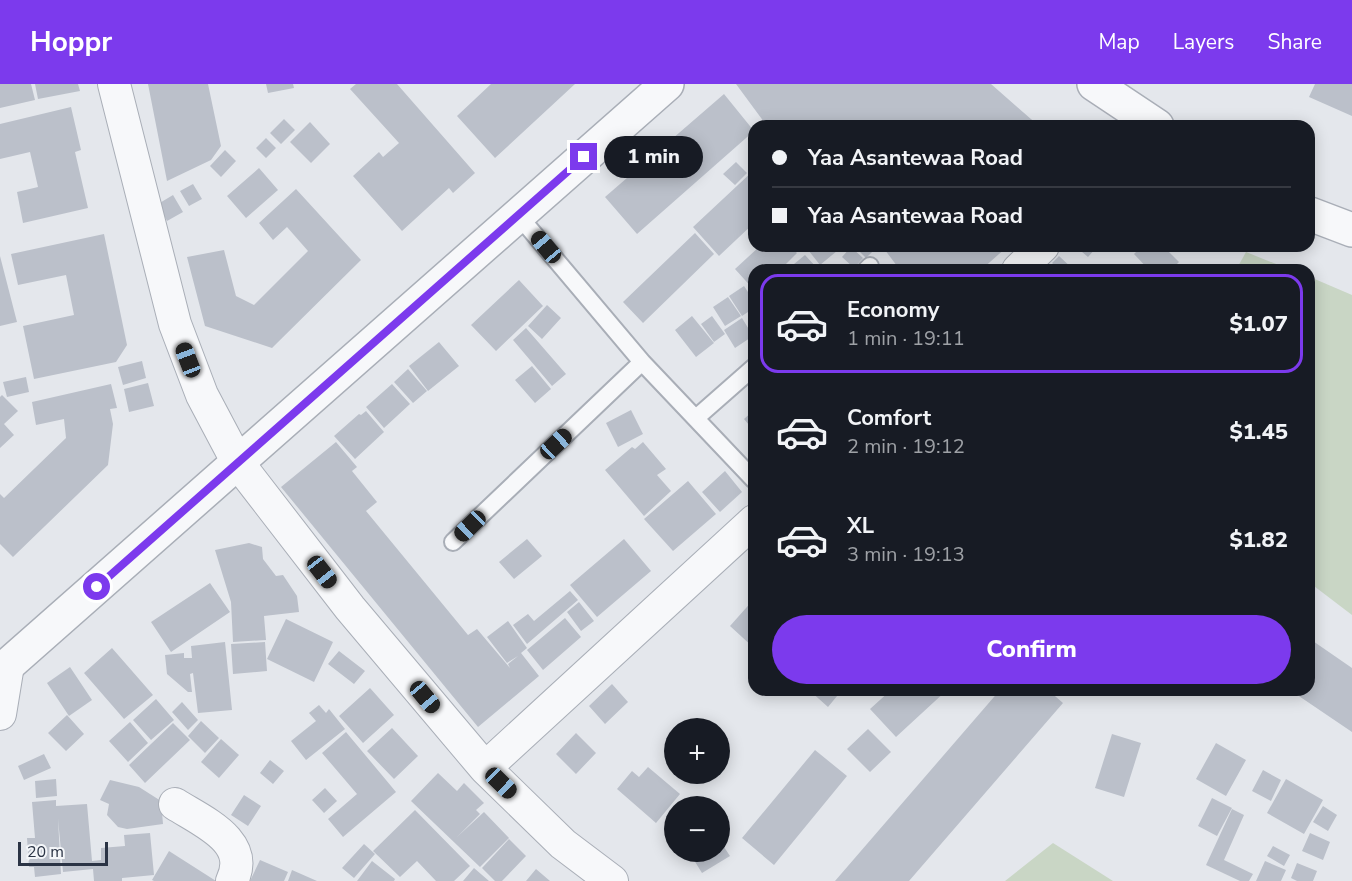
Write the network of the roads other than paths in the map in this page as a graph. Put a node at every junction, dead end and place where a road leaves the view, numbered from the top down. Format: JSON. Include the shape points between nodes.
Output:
{"nodes":[{"id":1,"x":114,"y":84,"type":"edge"},
{"id":2,"x":667,"y":84,"type":"edge"},
{"id":3,"x":1094,"y":84,"type":"edge"},
{"id":4,"x":1146,"y":120,"type":"edge"},
{"id":5,"x":518,"y":215,"type":"junction"},
{"id":6,"x":1315,"y":216,"type":"edge"},
{"id":7,"x":1352,"y":230,"type":"edge"},
{"id":8,"x":1037,"y":252,"type":"edge"},
{"id":9,"x":1024,"y":264,"type":"edge"},
{"id":10,"x":642,"y":362,"type":"junction"},
{"id":11,"x":748,"y":372,"type":"edge"},
{"id":12,"x":696,"y":418,"type":"junction"},
{"id":13,"x":238,"y":463,"type":"junction"},
{"id":14,"x":748,"y":474,"type":"edge"},
{"id":15,"x":748,"y":527,"type":"edge"},
{"id":16,"x":453,"y":542,"type":"dead end"},
{"id":17,"x":4,"y":669,"type":"edge"},
{"id":18,"x":0,"y":714,"type":"edge"},
{"id":19,"x":485,"y":768,"type":"junction"},
{"id":20,"x":175,"y":804,"type":"dead end"},
{"id":21,"x":232,"y":881,"type":"edge"},
{"id":22,"x":612,"y":881,"type":"edge"}],
"edges":[{"from":1,"to":13,"type":"street","via":[[175,324],[202,395]]},
{"from":2,"to":5,"type":"street"},
{"from":3,"to":4,"type":"street"},
{"from":5,"to":10,"type":"lane"},
{"from":5,"to":13,"type":"street"},
{"from":6,"to":7,"type":"street"},
{"from":8,"to":9,"type":"street"},
{"from":10,"to":12,"type":"lane"},
{"from":10,"to":16,"type":"lane"},
{"from":11,"to":12,"type":"lane"},
{"from":12,"to":14,"type":"lane"},
{"from":13,"to":17,"type":"street"},
{"from":13,"to":19,"type":"street","via":[[350,608]]},
{"from":15,"to":19,"type":"street"},
{"from":17,"to":18,"type":"street"},
{"from":19,"to":22,"type":"street","via":[[563,844]]},
{"from":20,"to":21,"type":"street","via":[[222,834],[235,851],[237,871]]}]}
